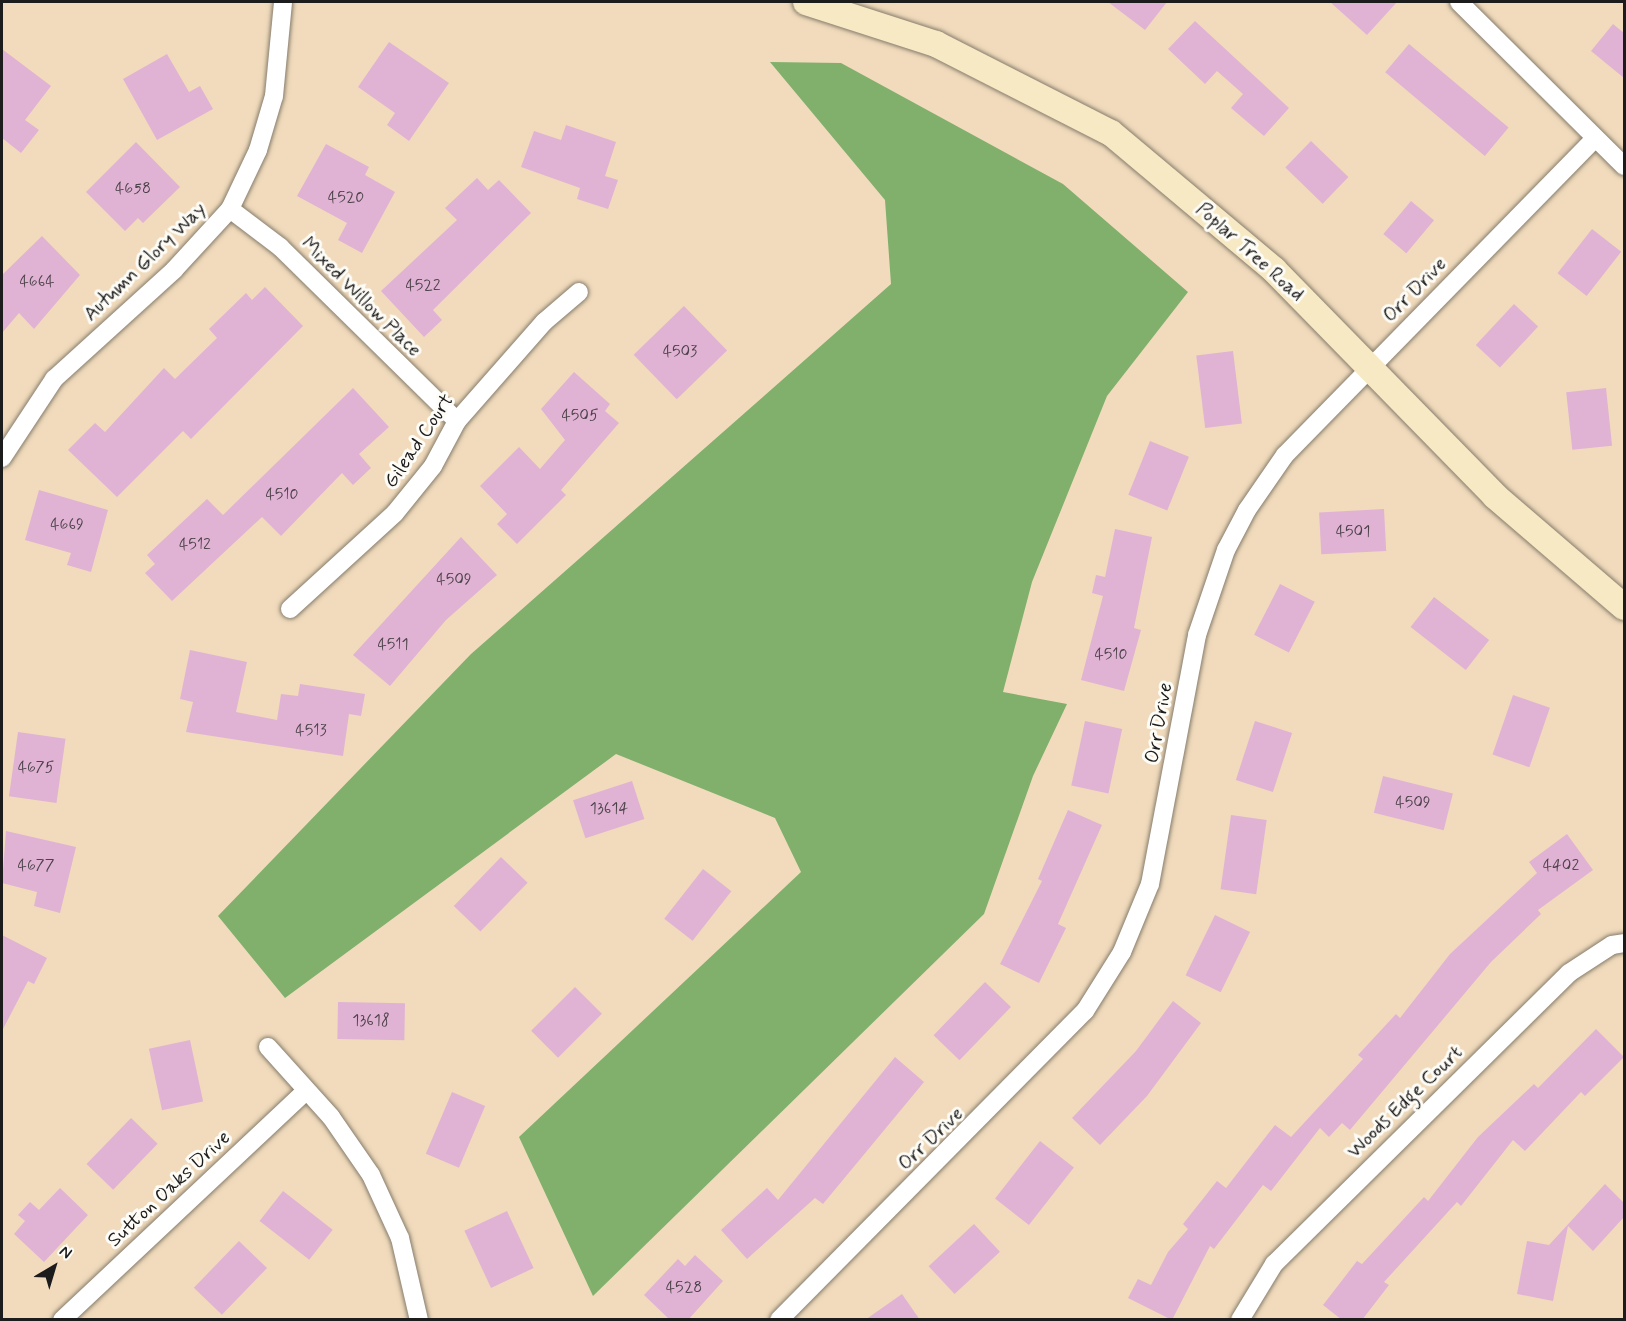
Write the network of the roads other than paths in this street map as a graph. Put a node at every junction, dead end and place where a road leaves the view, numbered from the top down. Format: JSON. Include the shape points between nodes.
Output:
{"nodes":[{"id":1,"x":283,"y":2,"type":"edge"},
{"id":2,"x":806,"y":2,"type":"edge"},
{"id":3,"x":1459,"y":2,"type":"edge"},
{"id":4,"x":1595,"y":138,"type":"junction"},
{"id":5,"x":1624,"y":166,"type":"edge"},
{"id":6,"x":230,"y":209,"type":"junction"},
{"id":7,"x":579,"y":292,"type":"dead end"},
{"id":8,"x":1371,"y":366,"type":"junction"},
{"id":9,"x":457,"y":421,"type":"junction"},
{"id":10,"x":2,"y":458,"type":"edge"},
{"id":11,"x":1624,"y":607,"type":"edge"},
{"id":12,"x":290,"y":609,"type":"dead end"},
{"id":13,"x":1624,"y":943,"type":"edge"},
{"id":14,"x":268,"y":1047,"type":"dead end"},
{"id":15,"x":306,"y":1091,"type":"junction"},
{"id":16,"x":62,"y":1320,"type":"edge"},
{"id":17,"x":419,"y":1320,"type":"edge"},
{"id":18,"x":779,"y":1320,"type":"edge"},
{"id":19,"x":1240,"y":1320,"type":"edge"}],
"edges":[{"from":1,"to":6,"type":"street","name":"Autumn Glory Way","via":[[274,96],[258,150]]},
{"from":2,"to":8,"type":"main road","name":"Poplar Tree Road","via":[[936,44],[1111,133],[1223,224]]},
{"from":3,"to":4,"type":"street"},
{"from":4,"to":5,"type":"street"},
{"from":4,"to":8,"type":"street","name":"Orr Drive"},
{"from":6,"to":9,"type":"street","name":"Mixed Willow Place","via":[[280,247]]},
{"from":6,"to":10,"type":"street","name":"Autumn Glory Way","via":[[174,270],[54,380]]},
{"from":7,"to":9,"type":"street","name":"Gilead Court","via":[[544,322]]},
{"from":8,"to":11,"type":"main road","name":"Poplar Tree Road","via":[[1495,496]]},
{"from":8,"to":18,"type":"street","name":"Orr Drive","via":[[1285,455],[1226,550],[1197,635],[1150,884],[1116,962],[1057,1045]]},
{"from":9,"to":12,"type":"street","name":"Gilead Court","via":[[433,466],[395,513]]},
{"from":13,"to":19,"type":"street","name":"Woods Edge Court","via":[[1591,957],[1534,1007],[1274,1264]]},
{"from":14,"to":15,"type":"street"},
{"from":15,"to":16,"type":"street","name":"Sutton Oaks Drive"},
{"from":15,"to":17,"type":"street","via":[[347,1138],[386,1204]]}]}
